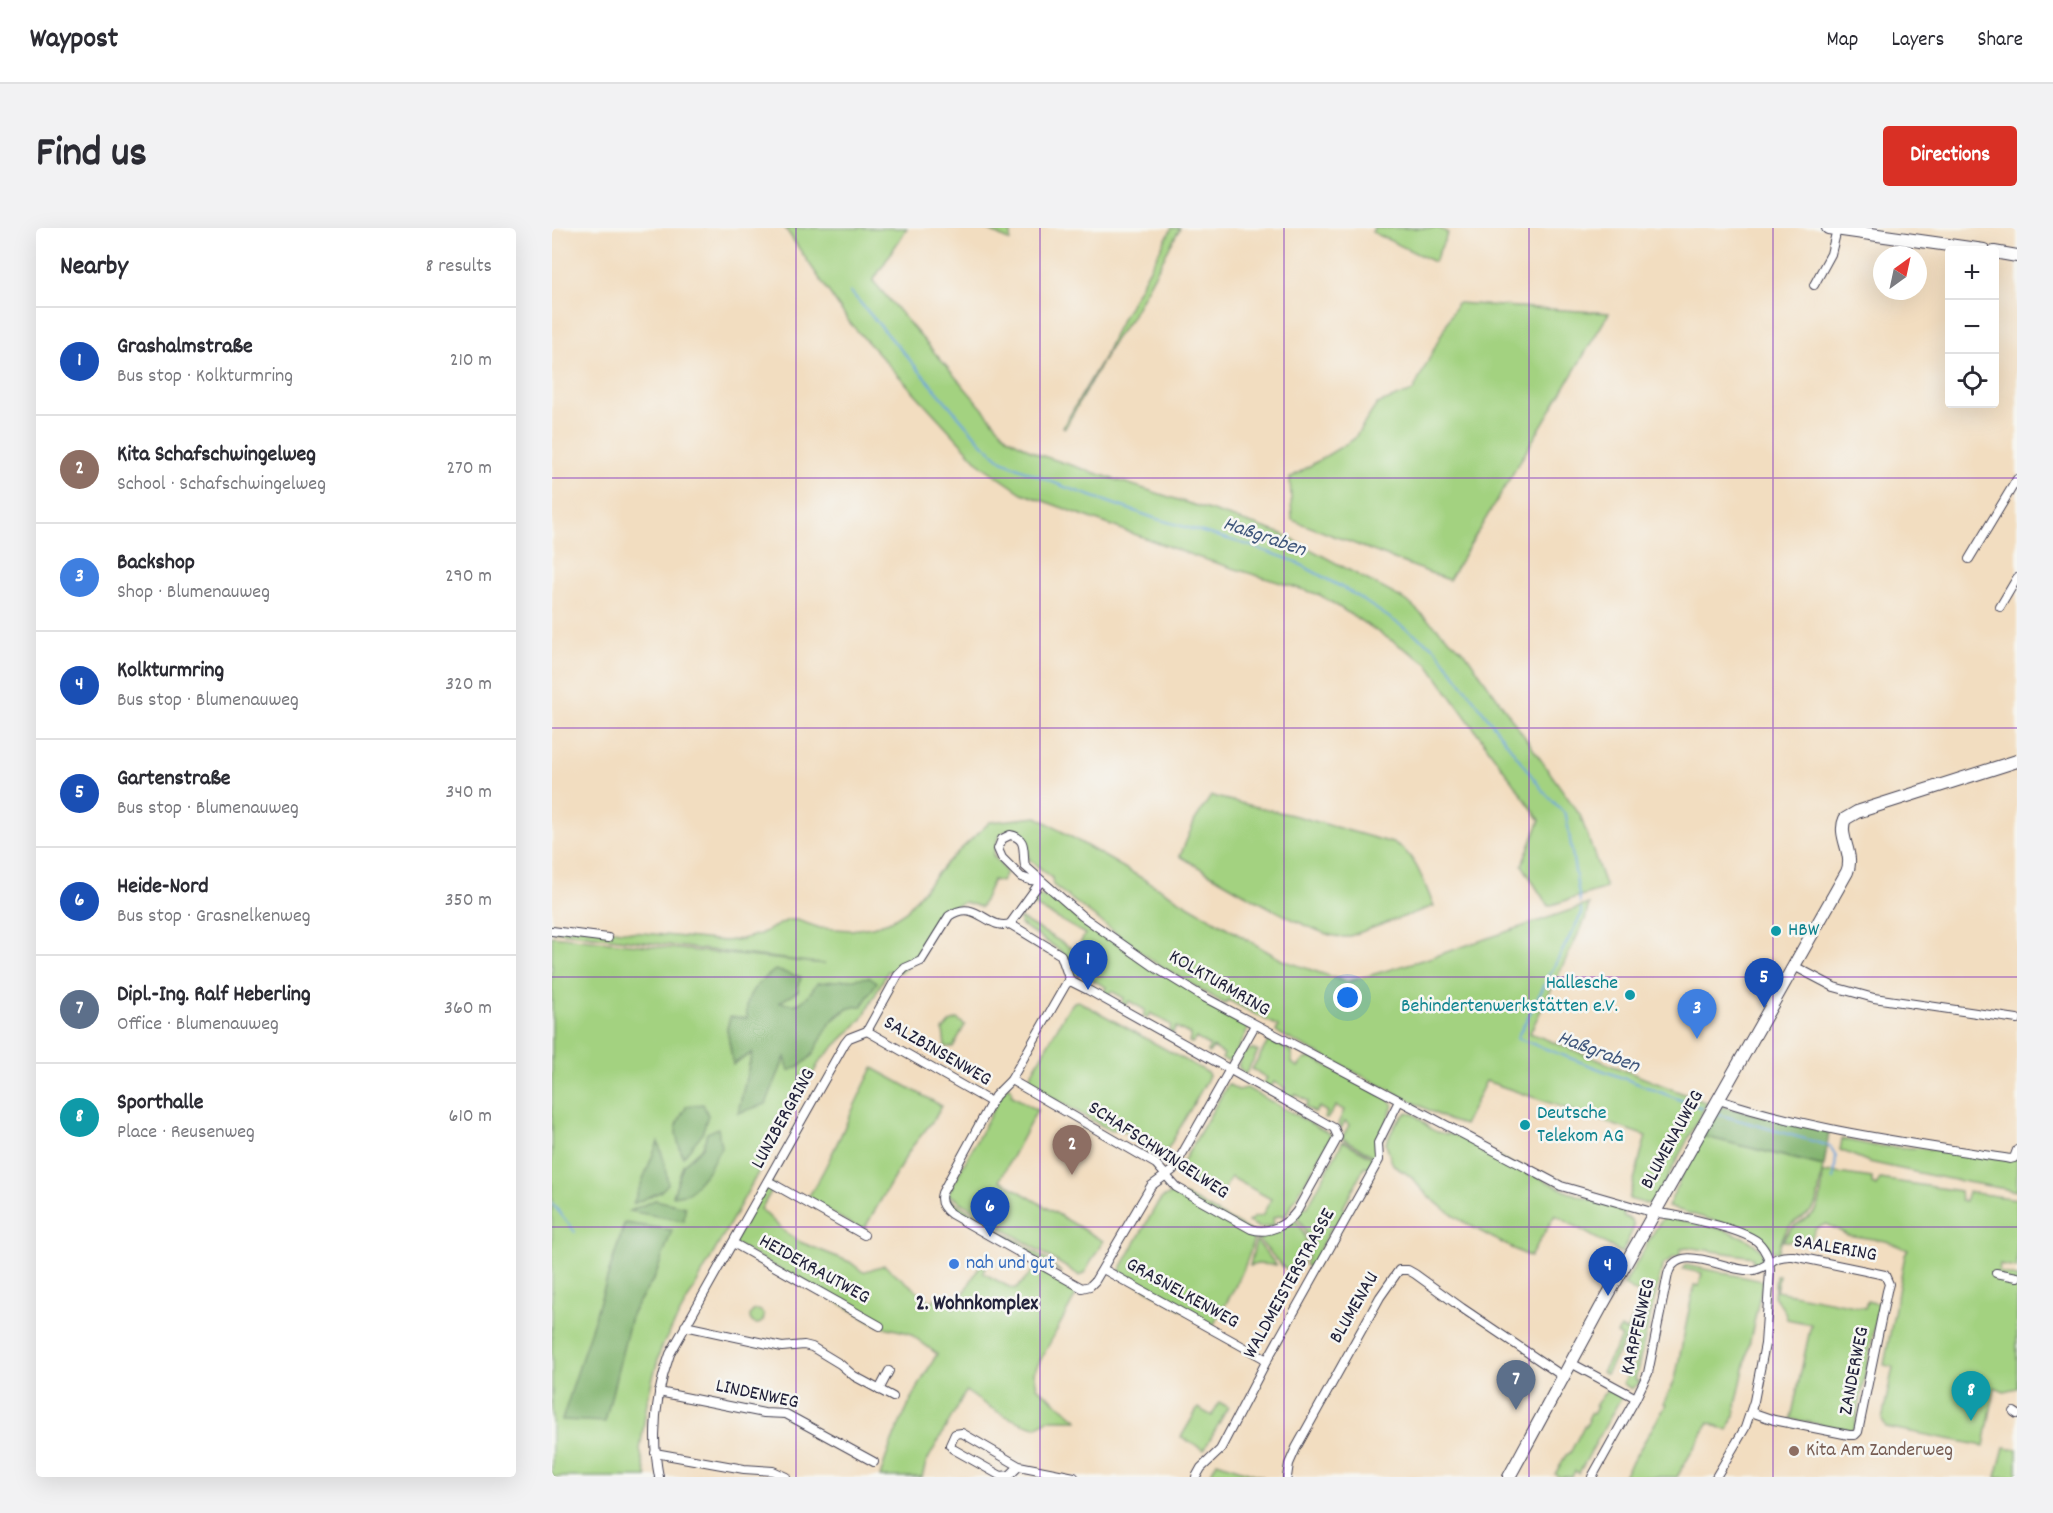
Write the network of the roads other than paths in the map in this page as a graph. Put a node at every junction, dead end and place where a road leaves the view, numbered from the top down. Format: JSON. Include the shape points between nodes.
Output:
{"nodes":[{"id":1,"x":1832,"y":229,"type":"edge"},
{"id":2,"x":1955,"y":246,"type":"edge"},
{"id":3,"x":1999,"y":253,"type":"edge"},
{"id":4,"x":2017,"y":256,"type":"edge"},
{"id":5,"x":1814,"y":285,"type":"dead end"},
{"id":6,"x":2017,"y":479,"type":"edge"},
{"id":7,"x":1969,"y":559,"type":"dead end"},
{"id":8,"x":2017,"y":578,"type":"edge"},
{"id":9,"x":2000,"y":607,"type":"dead end"},
{"id":10,"x":2017,"y":761,"type":"edge"},
{"id":11,"x":1041,"y":881,"type":"junction"},
{"id":12,"x":1010,"y":924,"type":"junction"},
{"id":13,"x":552,"y":931,"type":"edge"},
{"id":14,"x":608,"y":938,"type":"dead end"},
{"id":15,"x":1794,"y":966,"type":"junction"},
{"id":16,"x":1070,"y":981,"type":"junction"},
{"id":17,"x":2017,"y":1019,"type":"edge"},
{"id":18,"x":1256,"y":1025,"type":"junction"},
{"id":19,"x":867,"y":1031,"type":"junction"},
{"id":20,"x":1231,"y":1070,"type":"junction"},
{"id":21,"x":1011,"y":1080,"type":"junction"},
{"id":22,"x":1719,"y":1100,"type":"junction"},
{"id":23,"x":1399,"y":1101,"type":"junction"},
{"id":24,"x":991,"y":1102,"type":"junction"},
{"id":25,"x":2016,"y":1154,"type":"edge"},
{"id":26,"x":1167,"y":1175,"type":"junction"},
{"id":27,"x":768,"y":1181,"type":"junction"},
{"id":28,"x":1655,"y":1213,"type":"junction"},
{"id":29,"x":864,"y":1235,"type":"dead end"},
{"id":30,"x":733,"y":1243,"type":"junction"},
{"id":31,"x":1770,"y":1261,"type":"junction"},
{"id":32,"x":1673,"y":1262,"type":"joint"},
{"id":33,"x":1103,"y":1269,"type":"junction"},
{"id":34,"x":1996,"y":1273,"type":"dead end"},
{"id":35,"x":2017,"y":1277,"type":"edge"},
{"id":36,"x":1887,"y":1278,"type":"joint"},
{"id":37,"x":685,"y":1326,"type":"junction"},
{"id":38,"x":880,"y":1326,"type":"dead end"},
{"id":39,"x":1267,"y":1360,"type":"junction"},
{"id":40,"x":1571,"y":1363,"type":"junction"},
{"id":41,"x":889,"y":1371,"type":"dead end"},
{"id":42,"x":1564,"y":1377,"type":"junction"},
{"id":43,"x":879,"y":1389,"type":"junction"},
{"id":44,"x":659,"y":1392,"type":"junction"},
{"id":45,"x":893,"y":1397,"type":"dead end"},
{"id":46,"x":1636,"y":1398,"type":"junction"},
{"id":47,"x":1751,"y":1412,"type":"junction"},
{"id":48,"x":655,"y":1453,"type":"junction"},
{"id":49,"x":874,"y":1462,"type":"dead end"},
{"id":50,"x":1020,"y":1466,"type":"junction"},
{"id":51,"x":659,"y":1477,"type":"edge"},
{"id":52,"x":786,"y":1477,"type":"edge"},
{"id":53,"x":1074,"y":1477,"type":"edge"},
{"id":54,"x":1196,"y":1477,"type":"edge"},
{"id":55,"x":1287,"y":1477,"type":"edge"},
{"id":56,"x":1509,"y":1477,"type":"edge"},
{"id":57,"x":1592,"y":1477,"type":"edge"},
{"id":58,"x":1716,"y":1477,"type":"edge"}],
"edges":[{"from":1,"to":2,"type":"street"},
{"from":1,"to":5,"type":"street","via":[[1831,254]]},
{"from":3,"to":4,"type":"street"},
{"from":6,"to":7,"type":"street"},
{"from":8,"to":9,"type":"street"},
{"from":10,"to":15,"type":"street","name":"BLUMENAUWEG","via":[[1845,819],[1843,832],[1849,866]]},
{"from":11,"to":11,"type":"street","name":"KOLKTURMRING","via":[[1025,866],[1024,844],[1020,839],[1010,835],[1002,839],[998,849],[1002,858],[1023,878]]},
{"from":11,"to":12,"type":"street"},
{"from":11,"to":18,"type":"street","name":"KOLKTURMRING","via":[[1082,916],[1156,968]]},
{"from":12,"to":16,"type":"street","via":[[1061,955]]},
{"from":12,"to":19,"type":"street","name":"LUNZBERGRING","via":[[1000,925],[970,910],[955,911],[921,961],[898,975]]},
{"from":13,"to":14,"type":"street"},
{"from":15,"to":17,"type":"street","via":[[1834,987],[1874,998]]},
{"from":15,"to":22,"type":"street","name":"BLUMENAUWEG"},
{"from":16,"to":20,"type":"street"},
{"from":16,"to":21,"type":"street"},
{"from":18,"to":20,"type":"street"},
{"from":18,"to":23,"type":"street","name":"KOLKTURMRING"},
{"from":19,"to":24,"type":"street","name":"SALZBINSENWEG"},
{"from":19,"to":27,"type":"street","name":"LUNZBERGRING","via":[[845,1043]]},
{"from":20,"to":26,"type":"street"},
{"from":20,"to":26,"type":"street","name":"SCHAFSCHWINGELWEG","via":[[1334,1128],[1338,1137],[1297,1211],[1288,1222],[1258,1231],[1176,1187]]},
{"from":21,"to":24,"type":"street"},
{"from":21,"to":26,"type":"street","name":"SCHAFSCHWINGELWEG","via":[[1156,1164]]},
{"from":22,"to":25,"type":"street","via":[[1831,1130]]},
{"from":22,"to":28,"type":"street","name":"BLUMENAUWEG"},
{"from":23,"to":28,"type":"street","name":"KOLKTURMRING","via":[[1561,1186]]},
{"from":23,"to":39,"type":"street","name":"WALDMEISTERSTRASSE","via":[[1378,1143],[1378,1160]]},
{"from":24,"to":33,"type":"street","name":"GRASNELKENWEG","via":[[942,1193],[941,1202],[951,1214],[1080,1287],[1092,1284]]},
{"from":26,"to":33,"type":"street","via":[[1150,1186]]},
{"from":27,"to":29,"type":"street"},
{"from":27,"to":30,"type":"street","name":"LUNZBERGRING"},
{"from":28,"to":31,"type":"street","name":"KOLKTURMRING","via":[[1748,1236],[1764,1249]]},
{"from":28,"to":40,"type":"street","name":"BLUMENAUWEG"},
{"from":30,"to":37,"type":"street","name":"LUNZBERGRING"},
{"from":30,"to":38,"type":"street","name":"HEIDEKRAUTWEG"},
{"from":31,"to":32,"type":"street","name":"SAALERING","via":[[1748,1270],[1690,1258]]},
{"from":31,"to":36,"type":"street","name":"SAALERING","via":[[1793,1256],[1882,1273]]},
{"from":31,"to":47,"type":"street","via":[[1765,1344]]},
{"from":32,"to":46,"type":"street","name":"KARPFENWEG","via":[[1648,1373]]},
{"from":33,"to":39,"type":"street","name":"GRASNELKENWEG"},
{"from":34,"to":35,"type":"street"},
{"from":36,"to":47,"type":"street","name":"ZANDERWEG","via":[[1855,1435]]},
{"from":37,"to":43,"type":"street","via":[[782,1347],[812,1347]]},
{"from":37,"to":44,"type":"street","name":"LUNZBERGRING","via":[[670,1354]]},
{"from":39,"to":54,"type":"street","name":"WALDMEISTERSTRASSE","via":[[1220,1450]]},
{"from":40,"to":42,"type":"street","name":"BLUMENAUWEG"},
{"from":40,"to":46,"type":"street","name":"KARPFENWEG"},
{"from":41,"to":43,"type":"street"},
{"from":42,"to":55,"type":"street","name":"BLUMENAU","via":[[1415,1274],[1398,1270],[1296,1448]]},
{"from":42,"to":56,"type":"street","name":"BLUMENAUWEG"},
{"from":43,"to":45,"type":"street"},
{"from":44,"to":48,"type":"street","name":"LUNZBERGRING"},
{"from":44,"to":49,"type":"street","name":"LINDENWEG","via":[[786,1414]]},
{"from":46,"to":57,"type":"street","name":"KARPFENWEG"},
{"from":47,"to":58,"type":"street"},
{"from":48,"to":51,"type":"street","name":"LUNZBERGRING"},
{"from":48,"to":52,"type":"street","via":[[773,1471]]},
{"from":50,"to":50,"type":"street","via":[[962,1433],[951,1440],[953,1449],[1001,1476],[1010,1475]]},
{"from":50,"to":53,"type":"street"}]}
